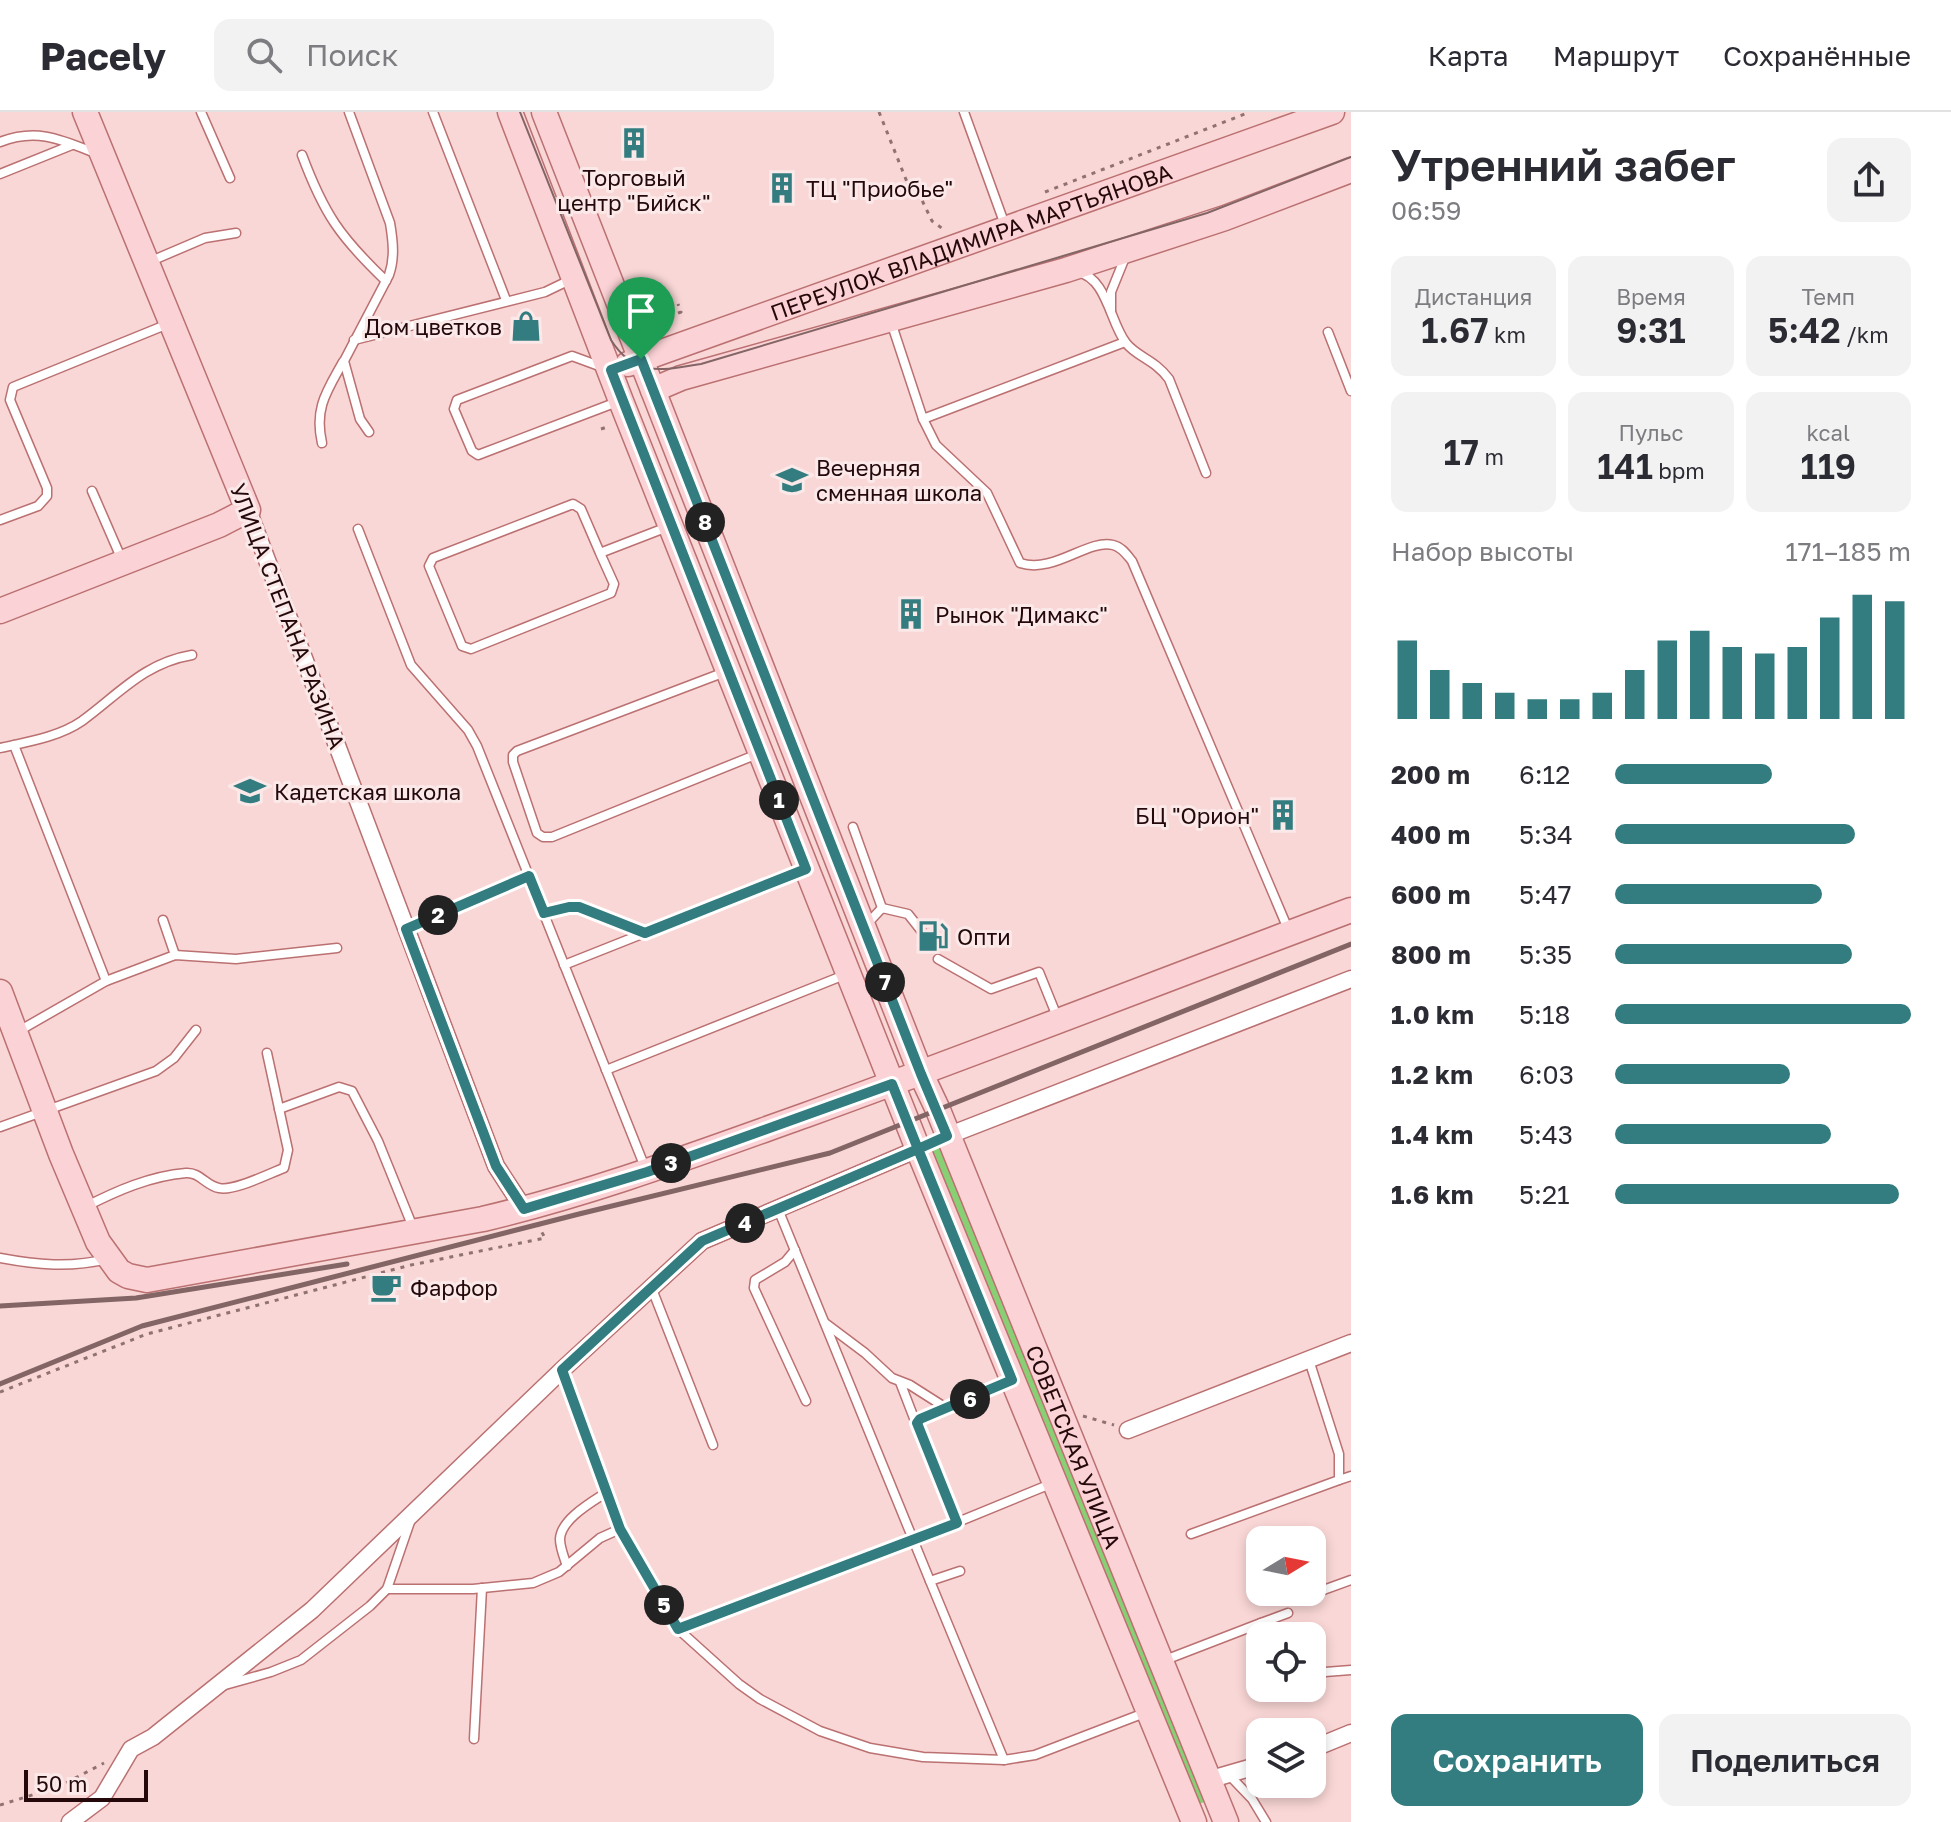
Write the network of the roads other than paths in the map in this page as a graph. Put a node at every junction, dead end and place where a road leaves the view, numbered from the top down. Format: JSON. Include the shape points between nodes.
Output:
{"nodes":[{"id":1,"x":85,"y":112,"type":"edge"},
{"id":2,"x":201,"y":112,"type":"edge"},
{"id":3,"x":349,"y":112,"type":"edge"},
{"id":4,"x":433,"y":112,"type":"edge"},
{"id":5,"x":510,"y":112,"type":"edge"},
{"id":6,"x":978,"y":112,"type":"edge"},
{"id":7,"x":1332,"y":112,"type":"edge"},
{"id":8,"x":546,"y":113,"type":"edge"},
{"id":9,"x":965,"y":114,"type":"edge"},
{"id":10,"x":1304,"y":117,"type":"edge"},
{"id":11,"x":0,"y":142,"type":"edge"},
{"id":12,"x":73,"y":144,"type":"junction"},
{"id":13,"x":302,"y":155,"type":"dead end"},
{"id":14,"x":104,"y":157,"type":"junction"},
{"id":15,"x":1351,"y":170,"type":"edge"},
{"id":16,"x":0,"y":174,"type":"edge"},
{"id":17,"x":230,"y":178,"type":"dead end"},
{"id":18,"x":1007,"y":229,"type":"junction"},
{"id":19,"x":236,"y":233,"type":"dead end"},
{"id":20,"x":1128,"y":251,"type":"junction"},
{"id":21,"x":146,"y":263,"type":"junction"},
{"id":22,"x":1066,"y":270,"type":"junction"},
{"id":23,"x":575,"y":277,"type":"junction"},
{"id":24,"x":386,"y":281,"type":"junction"},
{"id":25,"x":506,"y":300,"type":"junction"},
{"id":26,"x":1111,"y":310,"type":"junction"},
{"id":27,"x":891,"y":321,"type":"junction"},
{"id":28,"x":170,"y":323,"type":"junction"},
{"id":29,"x":1328,"y":332,"type":"dead end"},
{"id":30,"x":354,"y":340,"type":"junction"},
{"id":31,"x":1125,"y":342,"type":"junction"},
{"id":32,"x":641,"y":359,"type":"junction"},
{"id":33,"x":344,"y":361,"type":"junction"},
{"id":34,"x":611,"y":370,"type":"junction"},
{"id":35,"x":653,"y":390,"type":"junction"},
{"id":36,"x":1351,"y":391,"type":"edge"},
{"id":37,"x":621,"y":401,"type":"junction"},
{"id":38,"x":923,"y":419,"type":"junction"},
{"id":39,"x":369,"y":432,"type":"dead end"},
{"id":40,"x":322,"y":443,"type":"dead end"},
{"id":41,"x":1206,"y":473,"type":"dead end"},
{"id":42,"x":92,"y":491,"type":"dead end"},
{"id":43,"x":248,"y":510,"type":"junction"},
{"id":44,"x":0,"y":520,"type":"edge"},
{"id":45,"x":670,"y":526,"type":"junction"},
{"id":46,"x":358,"y":529,"type":"dead end"},
{"id":47,"x":600,"y":553,"type":"junction"},
{"id":48,"x":123,"y":561,"type":"junction"},
{"id":49,"x":739,"y":609,"type":"junction"},
{"id":50,"x":0,"y":611,"type":"edge"},
{"id":51,"x":708,"y":620,"type":"junction"},
{"id":52,"x":192,"y":655,"type":"dead end"},
{"id":53,"x":728,"y":671,"type":"junction"},
{"id":54,"x":14,"y":745,"type":"junction"},
{"id":55,"x":0,"y":748,"type":"edge"},
{"id":56,"x":760,"y":753,"type":"junction"},
{"id":57,"x":853,"y":827,"type":"dead end"},
{"id":58,"x":806,"y":869,"type":"junction"},
{"id":59,"x":529,"y":876,"type":"junction"},
{"id":60,"x":882,"y":908,"type":"junction"},
{"id":61,"x":1351,"y":910,"type":"edge"},
{"id":62,"x":544,"y":913,"type":"junction"},
{"id":63,"x":163,"y":920,"type":"dead end"},
{"id":64,"x":864,"y":928,"type":"junction"},
{"id":65,"x":406,"y":929,"type":"junction"},
{"id":66,"x":645,"y":933,"type":"junction"},
{"id":67,"x":1290,"y":933,"type":"junction"},
{"id":68,"x":833,"y":937,"type":"junction"},
{"id":69,"x":927,"y":938,"type":"dead end"},
{"id":70,"x":337,"y":948,"type":"dead end"},
{"id":71,"x":175,"y":955,"type":"junction"},
{"id":72,"x":938,"y":959,"type":"dead end"},
{"id":73,"x":564,"y":965,"type":"junction"},
{"id":74,"x":848,"y":974,"type":"junction"},
{"id":75,"x":1351,"y":979,"type":"edge"},
{"id":76,"x":106,"y":981,"type":"junction"},
{"id":77,"x":0,"y":992,"type":"edge"},
{"id":78,"x":1058,"y":1019,"type":"junction"},
{"id":79,"x":196,"y":1030,"type":"dead end"},
{"id":80,"x":16,"y":1033,"type":"junction"},
{"id":81,"x":267,"y":1053,"type":"dead end"},
{"id":82,"x":606,"y":1070,"type":"junction"},
{"id":83,"x":921,"y":1074,"type":"junction"},
{"id":84,"x":892,"y":1084,"type":"junction"},
{"id":85,"x":279,"y":1109,"type":"junction"},
{"id":86,"x":46,"y":1111,"type":"junction"},
{"id":87,"x":0,"y":1127,"type":"edge"},
{"id":88,"x":947,"y":1136,"type":"junction"},
{"id":89,"x":918,"y":1149,"type":"junction"},
{"id":90,"x":647,"y":1172,"type":"junction"},
{"id":91,"x":83,"y":1208,"type":"junction"},
{"id":92,"x":524,"y":1209,"type":"junction"},
{"id":93,"x":778,"y":1209,"type":"junction"},
{"id":94,"x":415,"y":1233,"type":"junction"},
{"id":95,"x":795,"y":1250,"type":"junction"},
{"id":96,"x":0,"y":1258,"type":"edge"},
{"id":97,"x":108,"y":1259,"type":"junction"},
{"id":98,"x":651,"y":1288,"type":"junction"},
{"id":99,"x":825,"y":1323,"type":"junction"},
{"id":100,"x":1351,"y":1343,"type":"edge"},
{"id":101,"x":1308,"y":1359,"type":"junction"},
{"id":102,"x":562,"y":1370,"type":"junction"},
{"id":103,"x":1012,"y":1380,"type":"junction"},
{"id":104,"x":900,"y":1382,"type":"junction"},
{"id":105,"x":806,"y":1401,"type":"dead end"},
{"id":106,"x":952,"y":1406,"type":"junction"},
{"id":107,"x":918,"y":1429,"type":"junction"},
{"id":108,"x":1128,"y":1430,"type":"road end"},
{"id":109,"x":713,"y":1445,"type":"dead end"},
{"id":110,"x":1351,"y":1476,"type":"edge"},
{"id":111,"x":1339,"y":1480,"type":"junction"},
{"id":112,"x":1054,"y":1483,"type":"junction"},
{"id":113,"x":607,"y":1492,"type":"junction"},
{"id":114,"x":413,"y":1515,"type":"junction"},
{"id":115,"x":957,"y":1523,"type":"junction"},
{"id":116,"x":620,"y":1529,"type":"junction"},
{"id":117,"x":1191,"y":1534,"type":"dead end"},
{"id":118,"x":914,"y":1540,"type":"junction"},
{"id":119,"x":567,"y":1566,"type":"junction"},
{"id":120,"x":960,"y":1571,"type":"dead end"},
{"id":121,"x":1351,"y":1580,"type":"edge"},
{"id":122,"x":930,"y":1581,"type":"junction"},
{"id":123,"x":482,"y":1588,"type":"junction"},
{"id":124,"x":387,"y":1589,"type":"junction"},
{"id":125,"x":1326,"y":1589,"type":"edge"},
{"id":126,"x":1288,"y":1613,"type":"dead end"},
{"id":127,"x":1264,"y":1622,"type":"edge"},
{"id":128,"x":678,"y":1629,"type":"junction"},
{"id":129,"x":1246,"y":1629,"type":"edge"},
{"id":130,"x":1160,"y":1662,"type":"junction"},
{"id":131,"x":1351,"y":1670,"type":"edge"},
{"id":132,"x":1326,"y":1672,"type":"edge"},
{"id":133,"x":214,"y":1688,"type":"junction"},
{"id":134,"x":1148,"y":1712,"type":"junction"},
{"id":135,"x":1351,"y":1733,"type":"edge"},
{"id":136,"x":474,"y":1739,"type":"dead end"},
{"id":137,"x":1326,"y":1743,"type":"edge"},
{"id":138,"x":1004,"y":1760,"type":"junction"},
{"id":139,"x":1246,"y":1776,"type":"edge"},
{"id":140,"x":1220,"y":1795,"type":"edge"},
{"id":141,"x":1192,"y":1818,"type":"edge"},
{"id":142,"x":70,"y":1822,"type":"edge"},
{"id":143,"x":1266,"y":1822,"type":"edge"}],
"edges":[{"from":1,"to":14,"type":"main road","name":"УЛИЦА СТЕПАНА РАЗИНА"},
{"from":2,"to":17,"type":"lane"},
{"from":3,"to":24,"type":"lane","via":[[390,223],[392,265]]},
{"from":4,"to":25,"type":"lane"},
{"from":5,"to":23,"type":"main road","name":"СОВЕТСКАЯ УЛИЦА"},
{"from":6,"to":9,"type":"lane"},
{"from":7,"to":10,"type":"main road","name":"ПЕРЕУЛОК ВЛАДИМИРА МАРТЬЯНОВА"},
{"from":8,"to":32,"type":"main road","name":"СОВЕТСКАЯ УЛИЦА"},
{"from":9,"to":18,"type":"lane"},
{"from":10,"to":18,"type":"main road","name":"ПЕРЕУЛОК ВЛАДИМИРА МАРТЬЯНОВА"},
{"from":11,"to":12,"type":"lane","via":[[37,134]]},
{"from":12,"to":14,"type":"lane"},
{"from":12,"to":16,"type":"lane"},
{"from":13,"to":24,"type":"lane","via":[[334,226]]},
{"from":14,"to":21,"type":"main road","name":"УЛИЦА СТЕПАНА РАЗИНА"},
{"from":15,"to":20,"type":"main road"},
{"from":18,"to":32,"type":"main road","name":"ПЕРЕУЛОК ВЛАДИМИРА МАРТЬЯНОВА"},
{"from":19,"to":21,"type":"lane","via":[[205,238]]},
{"from":20,"to":22,"type":"main road"},
{"from":20,"to":26,"type":"lane","via":[[1111,292]]},
{"from":21,"to":28,"type":"main road","name":"УЛИЦА СТЕПАНА РАЗИНА"},
{"from":22,"to":26,"type":"lane","via":[[1084,273]]},
{"from":22,"to":27,"type":"main road"},
{"from":23,"to":25,"type":"lane","via":[[552,290]]},
{"from":23,"to":34,"type":"main road","name":"СОВЕТСКАЯ УЛИЦА"},
{"from":24,"to":30,"type":"lane"},
{"from":25,"to":30,"type":"lane"},
{"from":26,"to":31,"type":"lane"},
{"from":27,"to":35,"type":"main road"},
{"from":27,"to":38,"type":"lane"},
{"from":28,"to":43,"type":"main road","name":"УЛИЦА СТЕПАНА РАЗИНА"},
{"from":28,"to":44,"type":"lane","via":[[13,387],[10,400],[47,496],[38,506]]},
{"from":29,"to":36,"type":"lane"},
{"from":30,"to":33,"type":"lane"},
{"from":31,"to":38,"type":"lane"},
{"from":31,"to":41,"type":"lane","via":[[1169,379]]},
{"from":32,"to":34,"type":"main road","name":"ПЕРЕУЛОК ВЛАДИМИРА МАРТЬЯНОВА"},
{"from":32,"to":35,"type":"main road","name":"СОВЕТСКАЯ УЛИЦА"},
{"from":33,"to":39,"type":"lane","via":[[360,419]]},
{"from":33,"to":40,"type":"lane","via":[[319,411]]},
{"from":34,"to":37,"type":"main road","name":"СОВЕТСКАЯ УЛИЦА"},
{"from":34,"to":37,"type":"lane","via":[[572,356],[457,400],[454,409],[478,455]]},
{"from":35,"to":49,"type":"main road","name":"СОВЕТСКАЯ УЛИЦА"},
{"from":37,"to":45,"type":"main road","name":"СОВЕТСКАЯ УЛИЦА"},
{"from":38,"to":67,"type":"lane","via":[[936,445],[987,493],[1020,563],[1047,564],[1102,545],[1123,550],[1132,561]]},
{"from":42,"to":48,"type":"lane"},
{"from":43,"to":48,"type":"main road"},
{"from":43,"to":65,"type":"street","name":"УЛИЦА СТЕПАНА РАЗИНА"},
{"from":45,"to":47,"type":"lane"},
{"from":45,"to":51,"type":"main road","name":"СОВЕТСКАЯ УЛИЦА"},
{"from":46,"to":59,"type":"lane","via":[[411,665],[473,738]]},
{"from":47,"to":47,"type":"lane","via":[[581,509],[573,504],[433,558],[429,566],[462,646],[471,649],[611,593],[614,584]]},
{"from":48,"to":50,"type":"main road"},
{"from":49,"to":51,"type":"main road"},
{"from":49,"to":64,"type":"main road","name":"СОВЕТСКАЯ УЛИЦА"},
{"from":51,"to":53,"type":"main road","name":"СОВЕТСКАЯ УЛИЦА"},
{"from":52,"to":54,"type":"lane","via":[[146,671],[81,722]]},
{"from":53,"to":56,"type":"main road","name":"СОВЕТСКАЯ УЛИЦА"},
{"from":53,"to":56,"type":"lane","via":[[517,751],[513,762],[537,833],[552,837]]},
{"from":54,"to":55,"type":"lane"},
{"from":54,"to":76,"type":"lane"},
{"from":56,"to":58,"type":"main road","name":"СОВЕТСКАЯ УЛИЦА"},
{"from":57,"to":60,"type":"lane"},
{"from":58,"to":66,"type":"lane"},
{"from":58,"to":68,"type":"main road","name":"СОВЕТСКАЯ УЛИЦА"},
{"from":59,"to":62,"type":"lane"},
{"from":59,"to":65,"type":"lane"},
{"from":60,"to":64,"type":"lane"},
{"from":60,"to":69,"type":"lane","via":[[908,914]]},
{"from":61,"to":67,"type":"main road"},
{"from":62,"to":66,"type":"lane","via":[[579,907]]},
{"from":62,"to":73,"type":"lane"},
{"from":63,"to":71,"type":"lane"},
{"from":64,"to":68,"type":"main road"},
{"from":64,"to":83,"type":"main road","name":"СОВЕТСКАЯ УЛИЦА"},
{"from":65,"to":92,"type":"street","name":"УЛИЦА СТЕПАНА РАЗИНА","via":[[496,1166]]},
{"from":66,"to":73,"type":"lane"},
{"from":67,"to":78,"type":"main road"},
{"from":68,"to":74,"type":"main road","name":"СОВЕТСКАЯ УЛИЦА"},
{"from":70,"to":71,"type":"lane","via":[[236,959]]},
{"from":71,"to":76,"type":"lane"},
{"from":72,"to":78,"type":"lane","via":[[991,989],[1039,972]]},
{"from":73,"to":82,"type":"lane"},
{"from":74,"to":82,"type":"lane"},
{"from":74,"to":84,"type":"main road","name":"СОВЕТСКАЯ УЛИЦА"},
{"from":75,"to":88,"type":"street"},
{"from":76,"to":80,"type":"lane"},
{"from":77,"to":80,"type":"main road"},
{"from":78,"to":83,"type":"main road"},
{"from":79,"to":86,"type":"lane","via":[[156,1071]]},
{"from":80,"to":86,"type":"main road"},
{"from":81,"to":85,"type":"lane"},
{"from":82,"to":90,"type":"lane"},
{"from":83,"to":84,"type":"main road"},
{"from":83,"to":88,"type":"main road","name":"СОВЕТСКАЯ УЛИЦА"},
{"from":84,"to":89,"type":"main road","name":"СОВЕТСКАЯ УЛИЦА"},
{"from":84,"to":90,"type":"main road"},
{"from":85,"to":91,"type":"lane","via":[[288,1150],[284,1168],[220,1189],[189,1173],[175,1175],[120,1189]]},
{"from":85,"to":94,"type":"lane","via":[[339,1087],[352,1091]]},
{"from":86,"to":87,"type":"lane"},
{"from":86,"to":91,"type":"main road"},
{"from":88,"to":89,"type":"main road"},
{"from":88,"to":130,"type":"main road","name":"СОВЕТСКАЯ УЛИЦА"},
{"from":89,"to":93,"type":"street"},
{"from":89,"to":103,"type":"main road","name":"СОВЕТСКАЯ УЛИЦА"},
{"from":90,"to":92,"type":"main road"},
{"from":91,"to":97,"type":"main road"},
{"from":92,"to":94,"type":"main road"},
{"from":93,"to":95,"type":"lane"},
{"from":93,"to":98,"type":"street","via":[[702,1241]]},
{"from":94,"to":97,"type":"main road","via":[[147,1280],[128,1276]]},
{"from":95,"to":99,"type":"lane"},
{"from":95,"to":105,"type":"lane","via":[[755,1280],[754,1288]]},
{"from":96,"to":97,"type":"lane","via":[[56,1266]]},
{"from":98,"to":102,"type":"street"},
{"from":98,"to":109,"type":"lane"},
{"from":99,"to":104,"type":"lane"},
{"from":99,"to":118,"type":"lane"},
{"from":100,"to":101,"type":"street"},
{"from":101,"to":108,"type":"street"},
{"from":101,"to":111,"type":"lane","via":[[1339,1454]]},
{"from":102,"to":113,"type":"lane"},
{"from":102,"to":114,"type":"street"},
{"from":103,"to":106,"type":"lane"},
{"from":103,"to":112,"type":"main road","name":"СОВЕТСКАЯ УЛИЦА"},
{"from":104,"to":106,"type":"lane","via":[[937,1404]]},
{"from":104,"to":107,"type":"lane"},
{"from":106,"to":107,"type":"lane","via":[[920,1419]]},
{"from":107,"to":115,"type":"lane"},
{"from":110,"to":111,"type":"lane"},
{"from":111,"to":117,"type":"lane"},
{"from":112,"to":115,"type":"lane"},
{"from":112,"to":134,"type":"main road","name":"СОВЕТСКАЯ УЛИЦА"},
{"from":113,"to":116,"type":"lane"},
{"from":113,"to":119,"type":"lane","via":[[564,1527],[560,1542]]},
{"from":114,"to":124,"type":"lane"},
{"from":114,"to":133,"type":"street","via":[[312,1610]]},
{"from":115,"to":118,"type":"lane"},
{"from":116,"to":119,"type":"lane","via":[[600,1538]]},
{"from":116,"to":128,"type":"lane"},
{"from":118,"to":122,"type":"lane"},
{"from":118,"to":128,"type":"lane"},
{"from":119,"to":123,"type":"lane","via":[[533,1583]]},
{"from":120,"to":122,"type":"lane"},
{"from":121,"to":125,"type":"lane"},
{"from":122,"to":138,"type":"lane"},
{"from":123,"to":124,"type":"lane"},
{"from":123,"to":136,"type":"lane"},
{"from":124,"to":133,"type":"lane","via":[[301,1660]]},
{"from":126,"to":127,"type":"lane"},
{"from":128,"to":138,"type":"lane","via":[[750,1692],[820,1731],[887,1752]]},
{"from":129,"to":130,"type":"lane"},
{"from":130,"to":140,"type":"main road","name":"СОВЕТСКАЯ УЛИЦА"},
{"from":131,"to":132,"type":"lane"},
{"from":133,"to":142,"type":"street","via":[[131,1749],[102,1798]]},
{"from":134,"to":138,"type":"lane","via":[[1035,1755]]},
{"from":134,"to":141,"type":"main road","name":"СОВЕТСКАЯ УЛИЦА"},
{"from":135,"to":137,"type":"street"},
{"from":139,"to":140,"type":"street"},
{"from":140,"to":141,"type":"lane"},
{"from":140,"to":143,"type":"lane","via":[[1252,1799]]}]}
